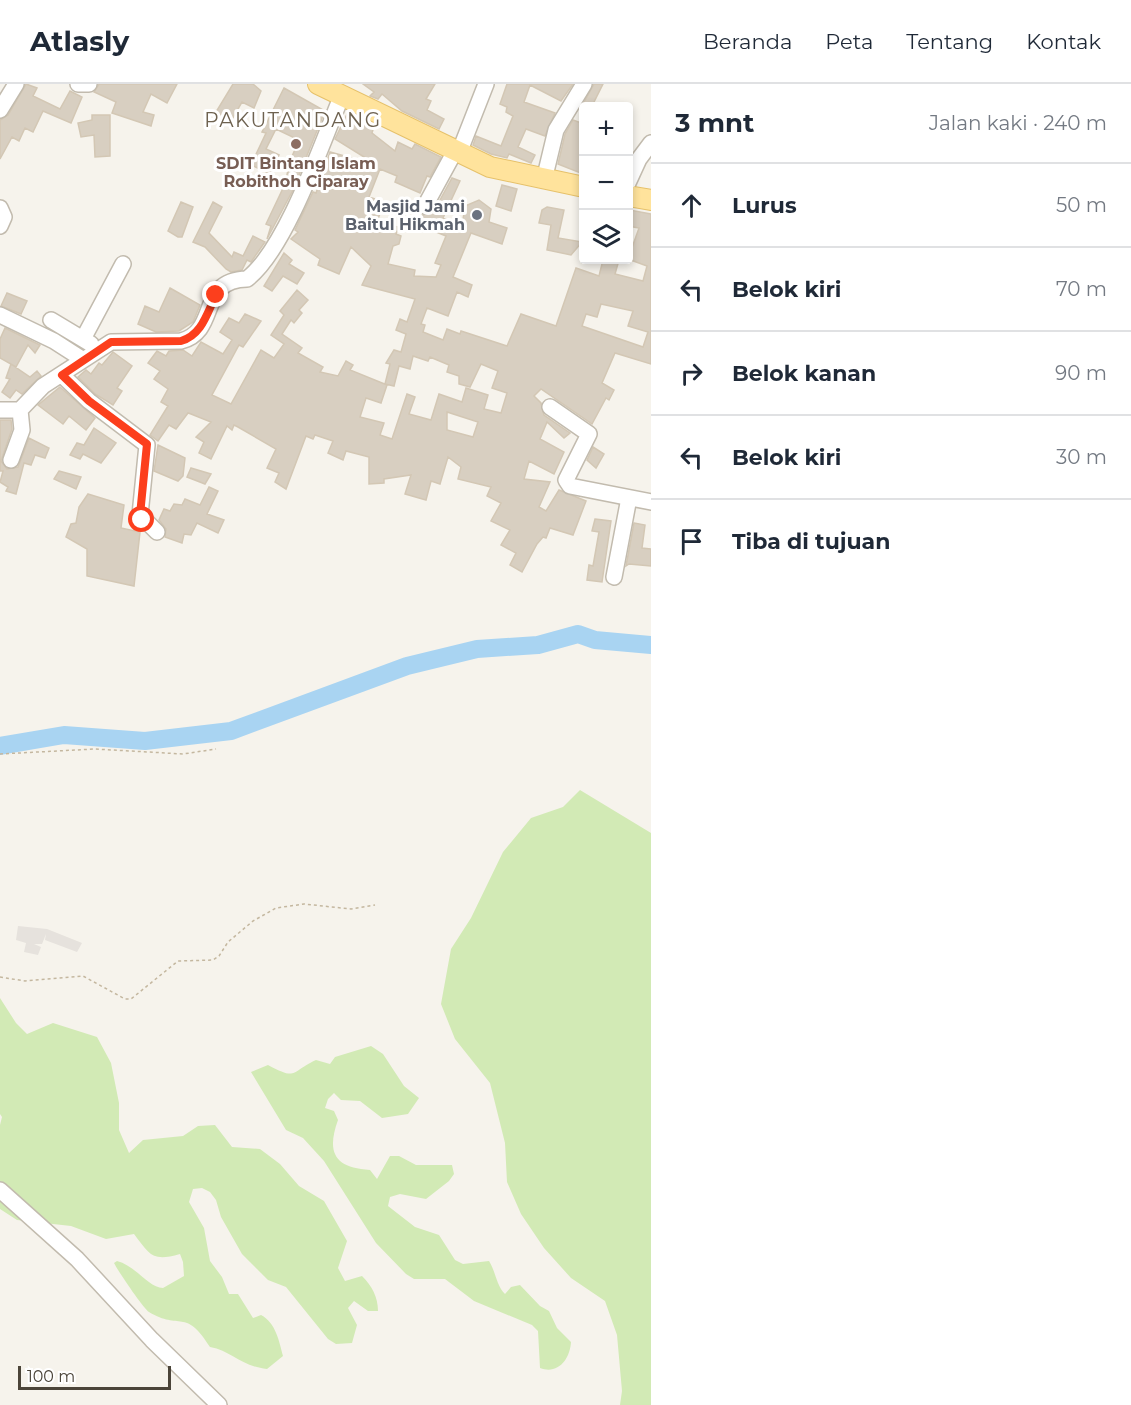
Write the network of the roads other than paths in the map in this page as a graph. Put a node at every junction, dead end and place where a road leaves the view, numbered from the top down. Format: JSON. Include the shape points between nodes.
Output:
{"nodes":[{"id":1,"x":16,"y":84,"type":"edge"},
{"id":2,"x":78,"y":84,"type":"edge"},
{"id":3,"x":89,"y":84,"type":"edge"},
{"id":4,"x":318,"y":84,"type":"edge"},
{"id":5,"x":486,"y":84,"type":"edge"},
{"id":6,"x":584,"y":84,"type":"edge"},
{"id":7,"x":342,"y":95,"type":"junction"},
{"id":8,"x":0,"y":110,"type":"edge"},
{"id":9,"x":651,"y":143,"type":"edge"},
{"id":10,"x":457,"y":152,"type":"junction"},
{"id":11,"x":633,"y":174,"type":"edge"},
{"id":12,"x":544,"y":180,"type":"junction"},
{"id":13,"x":579,"y":187,"type":"edge"},
{"id":14,"x":633,"y":197,"type":"edge"},
{"id":15,"x":651,"y":200,"type":"edge"},
{"id":16,"x":425,"y":206,"type":"dead end"},
{"id":17,"x":0,"y":208,"type":"edge"},
{"id":18,"x":0,"y":226,"type":"edge"},
{"id":19,"x":123,"y":264,"type":"dead end"},
{"id":20,"x":0,"y":315,"type":"edge"},
{"id":21,"x":51,"y":320,"type":"dead end"},
{"id":22,"x":83,"y":339,"type":"junction"},
{"id":23,"x":99,"y":348,"type":"junction"},
{"id":24,"x":82,"y":359,"type":"junction"},
{"id":25,"x":62,"y":375,"type":"junction"},
{"id":26,"x":550,"y":407,"type":"dead end"},
{"id":27,"x":0,"y":410,"type":"edge"},
{"id":28,"x":20,"y":410,"type":"junction"},
{"id":29,"x":11,"y":460,"type":"dead end"},
{"id":30,"x":630,"y":498,"type":"junction"},
{"id":31,"x":651,"y":502,"type":"edge"},
{"id":32,"x":157,"y":532,"type":"dead end"},
{"id":33,"x":614,"y":577,"type":"dead end"},
{"id":34,"x":0,"y":1190,"type":"edge"},
{"id":35,"x":219,"y":1405,"type":"edge"}],
"edges":[{"from":1,"to":8,"type":"street"},
{"from":2,"to":3,"type":"street"},
{"from":4,"to":7,"type":"main road"},
{"from":5,"to":10,"type":"street"},
{"from":6,"to":12,"type":"street","via":[[556,130]]},
{"from":7,"to":10,"type":"main road"},
{"from":7,"to":23,"type":"street","via":[[271,254],[247,279],[232,279],[221,286],[192,338],[123,340]]},
{"from":9,"to":11,"type":"street"},
{"from":10,"to":12,"type":"main road","via":[[490,167]]},
{"from":10,"to":16,"type":"street"},
{"from":12,"to":13,"type":"main road"},
{"from":14,"to":15,"type":"main road"},
{"from":17,"to":18,"type":"street","via":[[4,217]]},
{"from":19,"to":22,"type":"street"},
{"from":20,"to":24,"type":"street"},
{"from":21,"to":22,"type":"street"},
{"from":22,"to":23,"type":"street"},
{"from":23,"to":24,"type":"street"},
{"from":24,"to":25,"type":"street"},
{"from":25,"to":28,"type":"street","via":[[43,386]]},
{"from":25,"to":32,"type":"street","via":[[89,401],[147,444],[140,515]]},
{"from":26,"to":30,"type":"street","via":[[589,434],[570,468],[566,480],[570,486]]},
{"from":27,"to":28,"type":"street"},
{"from":28,"to":29,"type":"street","via":[[22,430]]},
{"from":30,"to":31,"type":"street"},
{"from":30,"to":33,"type":"street"},
{"from":34,"to":35,"type":"street","via":[[77,1258],[152,1340]]}]}
